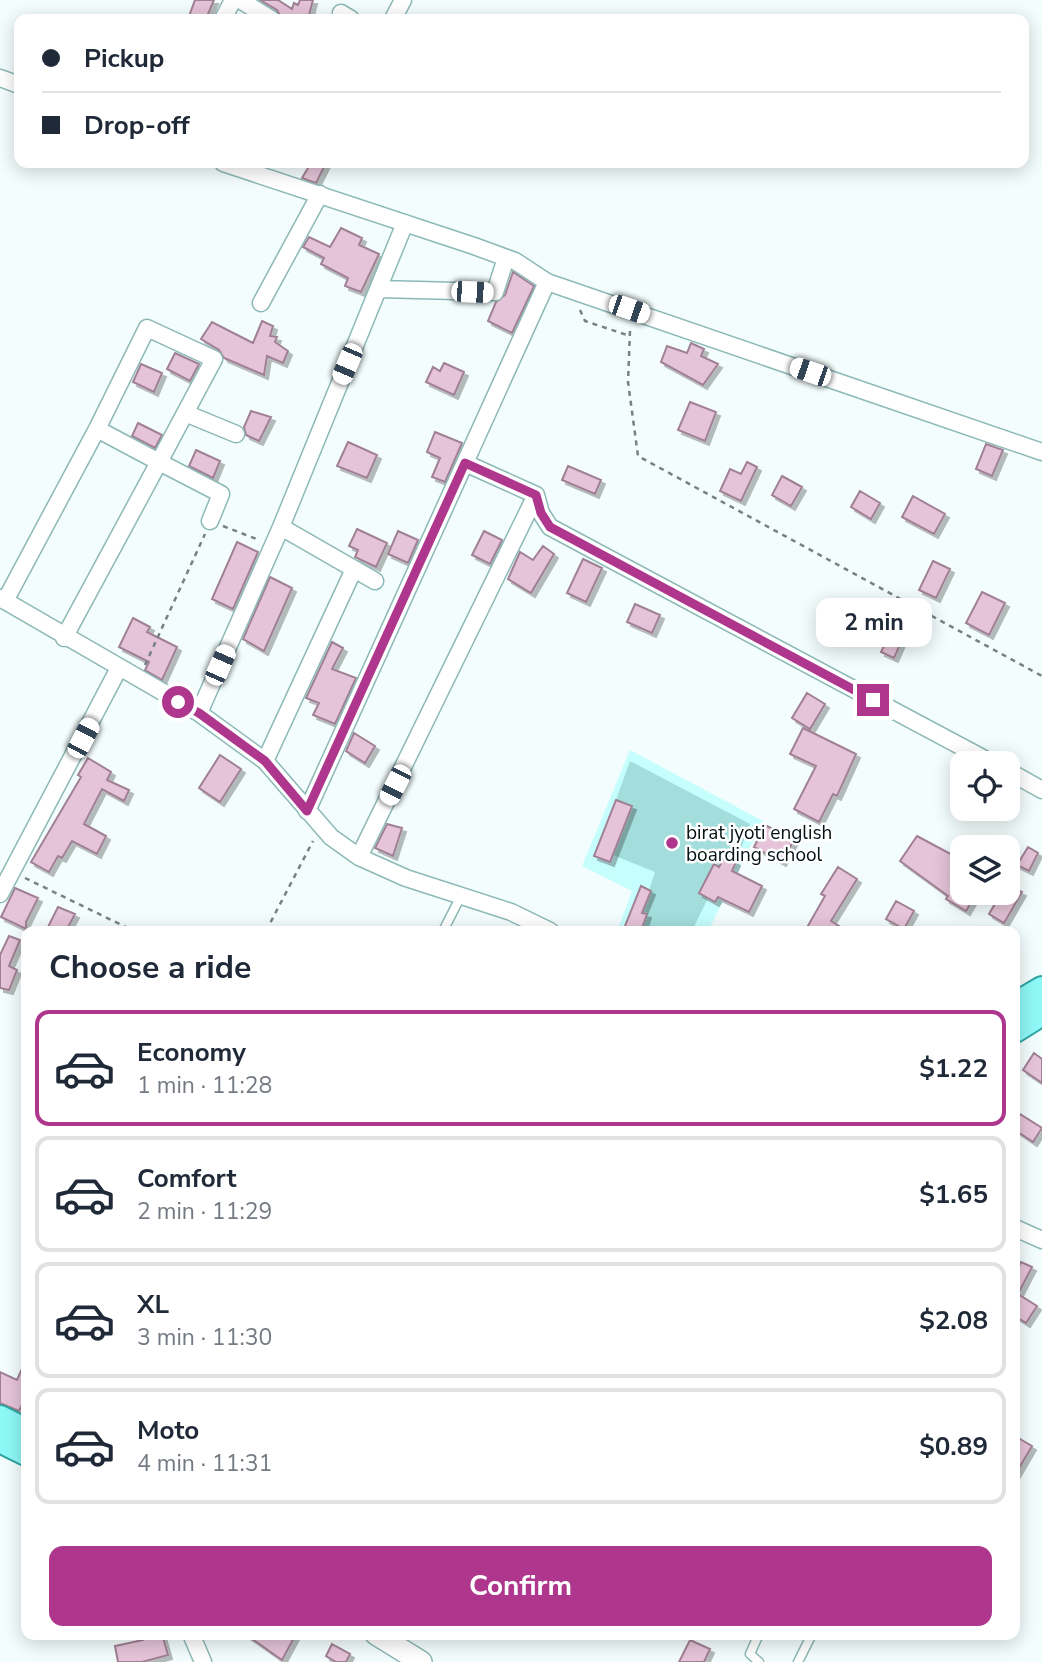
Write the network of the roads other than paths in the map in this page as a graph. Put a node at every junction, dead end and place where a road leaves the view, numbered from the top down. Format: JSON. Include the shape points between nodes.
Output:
{"nodes":[{"id":1,"x":240,"y":0,"type":"edge"},
{"id":2,"x":263,"y":14,"type":"edge"},
{"id":3,"x":253,"y":168,"type":"edge"},
{"id":4,"x":320,"y":194,"type":"junction"},
{"id":5,"x":405,"y":223,"type":"junction"},
{"id":6,"x":506,"y":258,"type":"junction"},
{"id":7,"x":547,"y":282,"type":"junction"},
{"id":8,"x":379,"y":289,"type":"junction"},
{"id":9,"x":261,"y":303,"type":"dead end"},
{"id":10,"x":185,"y":412,"type":"junction"},
{"id":11,"x":97,"y":429,"type":"junction"},
{"id":12,"x":236,"y":434,"type":"dead end"},
{"id":13,"x":1042,"y":452,"type":"edge"},
{"id":14,"x":159,"y":462,"type":"junction"},
{"id":15,"x":465,"y":463,"type":"junction"},
{"id":16,"x":536,"y":495,"type":"junction"},
{"id":17,"x":210,"y":521,"type":"road end"},
{"id":18,"x":281,"y":527,"type":"junction"},
{"id":19,"x":354,"y":569,"type":"junction"},
{"id":20,"x":375,"y":581,"type":"dead end"},
{"id":21,"x":3,"y":600,"type":"edge"},
{"id":22,"x":64,"y":638,"type":"junction"},
{"id":23,"x":119,"y":668,"type":"junction"},
{"id":24,"x":199,"y":713,"type":"junction"},
{"id":25,"x":970,"y":751,"type":"edge"},
{"id":26,"x":265,"y":761,"type":"junction"},
{"id":27,"x":1020,"y":778,"type":"edge"},
{"id":28,"x":1042,"y":790,"type":"edge"},
{"id":29,"x":307,"y":811,"type":"junction"},
{"id":30,"x":359,"y":857,"type":"junction"},
{"id":31,"x":0,"y":894,"type":"edge"},
{"id":32,"x":461,"y":896,"type":"junction"},
{"id":33,"x":446,"y":926,"type":"edge"},
{"id":34,"x":540,"y":926,"type":"edge"},
{"id":35,"x":1042,"y":989,"type":"edge"},
{"id":36,"x":1020,"y":1002,"type":"edge"},
{"id":37,"x":1042,"y":1013,"type":"edge"},
{"id":38,"x":1020,"y":1027,"type":"edge"},
{"id":39,"x":1020,"y":1230,"type":"edge"},
{"id":40,"x":1042,"y":1240,"type":"edge"},
{"id":41,"x":0,"y":1418,"type":"edge"},
{"id":42,"x":21,"y":1428,"type":"edge"},
{"id":43,"x":0,"y":1440,"type":"edge"},
{"id":44,"x":21,"y":1450,"type":"edge"},
{"id":45,"x":194,"y":1640,"type":"edge"},
{"id":46,"x":386,"y":1640,"type":"edge"},
{"id":47,"x":756,"y":1640,"type":"edge"},
{"id":48,"x":809,"y":1640,"type":"edge"},
{"id":49,"x":203,"y":1662,"type":"edge"},
{"id":50,"x":421,"y":1662,"type":"edge"},
{"id":51,"x":758,"y":1662,"type":"edge"},
{"id":52,"x":797,"y":1662,"type":"edge"}],
"edges":[{"from":1,"to":2,"type":"street"},
{"from":3,"to":4,"type":"street"},
{"from":4,"to":5,"type":"street"},
{"from":4,"to":9,"type":"street"},
{"from":5,"to":6,"type":"street"},
{"from":5,"to":8,"type":"street"},
{"from":6,"to":7,"type":"street"},
{"from":6,"to":8,"type":"street","via":[[495,292]]},
{"from":7,"to":13,"type":"street"},
{"from":7,"to":15,"type":"street"},
{"from":8,"to":18,"type":"street"},
{"from":10,"to":11,"type":"street","via":[[214,359],[147,328]]},
{"from":10,"to":12,"type":"street"},
{"from":10,"to":14,"type":"street"},
{"from":11,"to":14,"type":"street"},
{"from":11,"to":21,"type":"street"},
{"from":14,"to":17,"type":"street","via":[[221,494]]},
{"from":14,"to":22,"type":"street"},
{"from":15,"to":16,"type":"street"},
{"from":15,"to":29,"type":"street"},
{"from":16,"to":25,"type":"street","via":[[550,527]]},
{"from":16,"to":30,"type":"street"},
{"from":18,"to":19,"type":"street"},
{"from":18,"to":24,"type":"street"},
{"from":19,"to":20,"type":"street"},
{"from":19,"to":26,"type":"street"},
{"from":21,"to":22,"type":"street"},
{"from":22,"to":23,"type":"street"},
{"from":23,"to":24,"type":"street"},
{"from":23,"to":31,"type":"street"},
{"from":24,"to":26,"type":"street"},
{"from":26,"to":29,"type":"street"},
{"from":27,"to":28,"type":"street"},
{"from":29,"to":30,"type":"street","via":[[331,837]]},
{"from":30,"to":32,"type":"street"},
{"from":32,"to":33,"type":"lane"},
{"from":32,"to":34,"type":"street"},
{"from":35,"to":36,"type":"main road"},
{"from":37,"to":38,"type":"main road"},
{"from":39,"to":40,"type":"street"},
{"from":41,"to":42,"type":"main road"},
{"from":43,"to":44,"type":"main road"},
{"from":45,"to":49,"type":"street"},
{"from":46,"to":50,"type":"street"},
{"from":47,"to":51,"type":"lane","via":[[750,1654]]},
{"from":48,"to":52,"type":"lane"}]}
